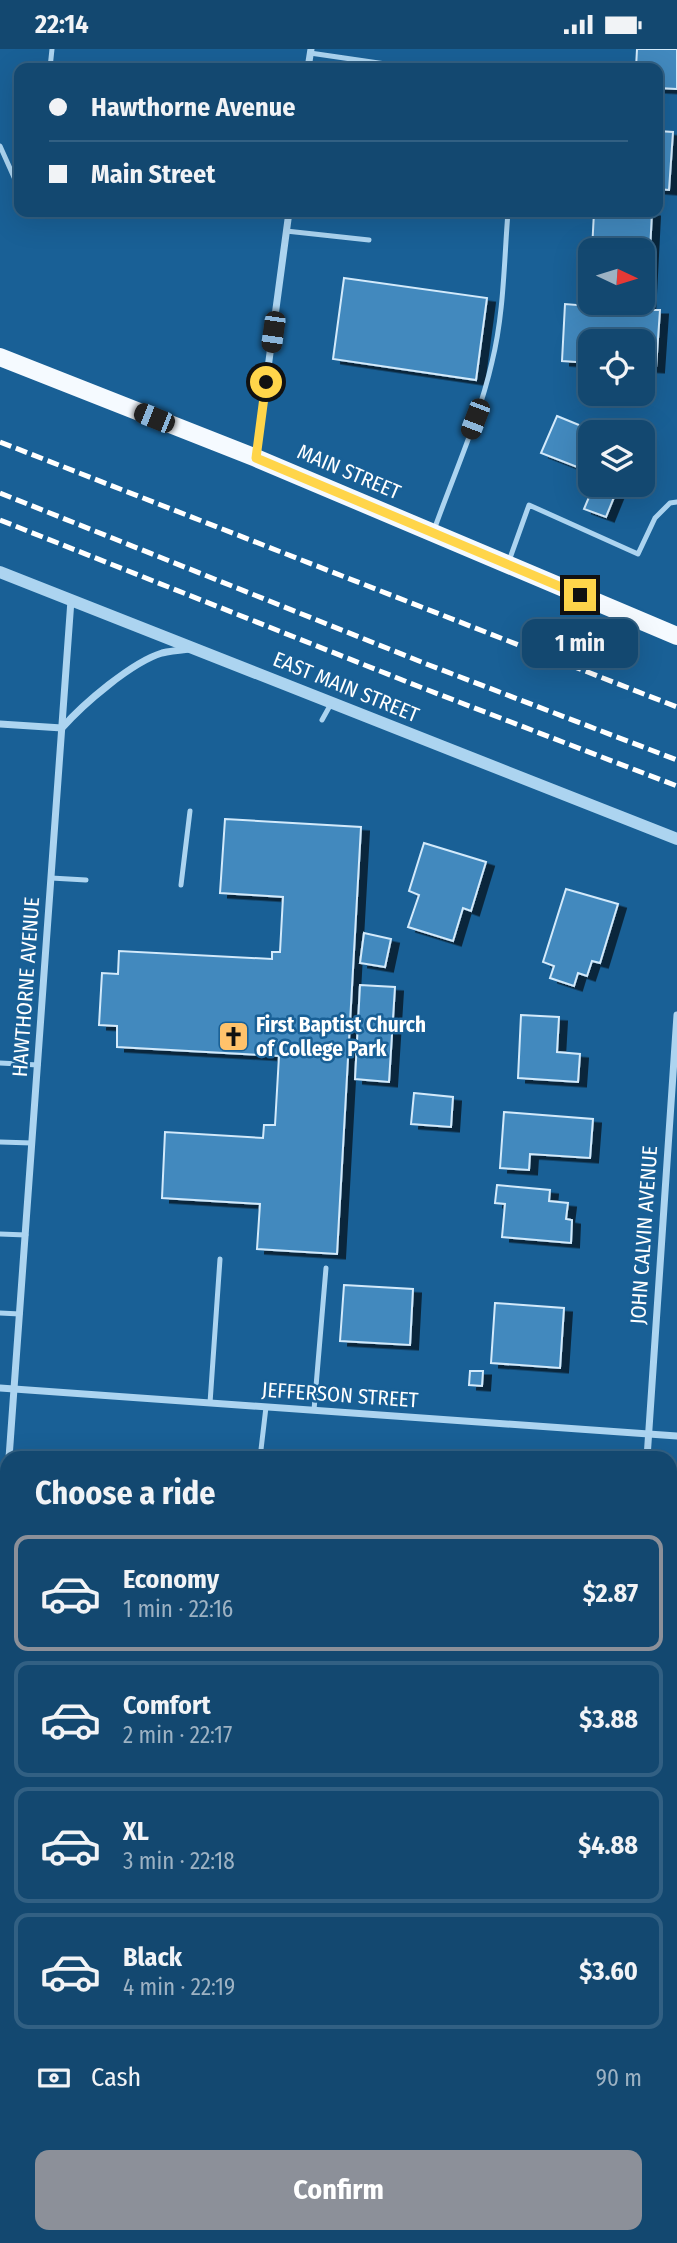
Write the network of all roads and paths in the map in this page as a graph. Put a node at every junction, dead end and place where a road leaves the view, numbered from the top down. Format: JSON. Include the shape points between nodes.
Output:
{"nodes":[{"id":1,"x":310,"y":51,"type":"edge"},
{"id":2,"x":383,"y":63,"type":"edge"},
{"id":3,"x":0,"y":146,"type":"edge"},
{"id":4,"x":14,"y":177,"type":"edge"},
{"id":5,"x":288,"y":217,"type":"edge"},
{"id":6,"x":508,"y":217,"type":"edge"},
{"id":7,"x":286,"y":231,"type":"junction"},
{"id":8,"x":369,"y":240,"type":"dead end"},
{"id":9,"x":0,"y":357,"type":"edge"},
{"id":10,"x":256,"y":458,"type":"junction"},
{"id":11,"x":677,"y":502,"type":"edge"},
{"id":12,"x":432,"y":533,"type":"junction"},
{"id":13,"x":508,"y":564,"type":"junction"},
{"id":14,"x":0,"y":572,"type":"edge"},
{"id":15,"x":71,"y":600,"type":"junction"},
{"id":16,"x":677,"y":636,"type":"edge"},
{"id":17,"x":195,"y":648,"type":"junction"},
{"id":18,"x":332,"y":702,"type":"junction"},
{"id":19,"x":322,"y":720,"type":"dead end"},
{"id":20,"x":0,"y":724,"type":"edge"},
{"id":21,"x":62,"y":728,"type":"junction"},
{"id":22,"x":190,"y":811,"type":"dead end"},
{"id":23,"x":677,"y":839,"type":"edge"},
{"id":24,"x":51,"y":878,"type":"junction"},
{"id":25,"x":86,"y":880,"type":"dead end"},
{"id":26,"x":181,"y":885,"type":"dead end"},
{"id":27,"x":677,"y":1015,"type":"edge"},
{"id":28,"x":0,"y":1063,"type":"edge"},
{"id":29,"x":38,"y":1065,"type":"junction"},
{"id":30,"x":0,"y":1142,"type":"edge"},
{"id":31,"x":32,"y":1143,"type":"junction"},
{"id":32,"x":0,"y":1234,"type":"edge"},
{"id":33,"x":26,"y":1235,"type":"junction"},
{"id":34,"x":220,"y":1259,"type":"dead end"},
{"id":35,"x":326,"y":1268,"type":"dead end"},
{"id":36,"x":0,"y":1313,"type":"edge"},
{"id":37,"x":20,"y":1314,"type":"junction"},
{"id":38,"x":0,"y":1388,"type":"edge"},
{"id":39,"x":15,"y":1389,"type":"junction"},
{"id":40,"x":210,"y":1403,"type":"junction"},
{"id":41,"x":266,"y":1407,"type":"junction"},
{"id":42,"x":314,"y":1410,"type":"junction"},
{"id":43,"x":648,"y":1434,"type":"junction"},
{"id":44,"x":677,"y":1436,"type":"edge"},
{"id":45,"x":10,"y":1451,"type":"edge"},
{"id":46,"x":261,"y":1451,"type":"edge"},
{"id":47,"x":647,"y":1451,"type":"edge"}],
"edges":[{"from":1,"to":2,"type":"lane"},
{"from":3,"to":4,"type":"lane"},
{"from":5,"to":7,"type":"street"},
{"from":6,"to":12,"type":"lane","via":[[494,358]]},
{"from":7,"to":8,"type":"lane"},
{"from":7,"to":10,"type":"street"},
{"from":9,"to":10,"type":"main road","name":"MAIN STREET"},
{"from":10,"to":12,"type":"main road","name":"MAIN STREET"},
{"from":11,"to":13,"type":"lane","via":[[655,517],[638,554],[529,505]]},
{"from":12,"to":13,"type":"main road","name":"MAIN STREET"},
{"from":13,"to":16,"type":"main road","name":"MAIN STREET"},
{"from":14,"to":15,"type":"street","name":"EAST MAIN STREET"},
{"from":15,"to":17,"type":"street","name":"EAST MAIN STREET"},
{"from":15,"to":21,"type":"street","name":"HAWTHORNE AVENUE"},
{"from":17,"to":18,"type":"street","name":"EAST MAIN STREET"},
{"from":17,"to":21,"type":"street","via":[[160,654],[134,668],[79,709]]},
{"from":18,"to":19,"type":"lane"},
{"from":18,"to":23,"type":"street","name":"EAST MAIN STREET"},
{"from":20,"to":21,"type":"street"},
{"from":21,"to":24,"type":"street","name":"HAWTHORNE AVENUE"},
{"from":22,"to":26,"type":"lane"},
{"from":24,"to":25,"type":"lane"},
{"from":24,"to":29,"type":"street","name":"HAWTHORNE AVENUE"},
{"from":27,"to":43,"type":"street","name":"JOHN CALVIN AVENUE"},
{"from":28,"to":29,"type":"lane"},
{"from":29,"to":31,"type":"street","name":"HAWTHORNE AVENUE"},
{"from":30,"to":31,"type":"lane"},
{"from":31,"to":33,"type":"street","name":"HAWTHORNE AVENUE"},
{"from":32,"to":33,"type":"lane"},
{"from":33,"to":37,"type":"street","name":"HAWTHORNE AVENUE"},
{"from":34,"to":40,"type":"lane"},
{"from":35,"to":42,"type":"lane"},
{"from":36,"to":37,"type":"lane"},
{"from":37,"to":39,"type":"street","name":"HAWTHORNE AVENUE"},
{"from":38,"to":39,"type":"street","name":"JEFFERSON STREET"},
{"from":39,"to":40,"type":"street","name":"JEFFERSON STREET"},
{"from":39,"to":45,"type":"street","name":"HAWTHORNE AVENUE"},
{"from":40,"to":41,"type":"street","name":"JEFFERSON STREET"},
{"from":41,"to":42,"type":"street","name":"JEFFERSON STREET"},
{"from":41,"to":46,"type":"lane"},
{"from":42,"to":43,"type":"street","name":"JEFFERSON STREET"},
{"from":43,"to":44,"type":"street","name":"JEFFERSON STREET"},
{"from":43,"to":47,"type":"street","name":"JOHN CALVIN AVENUE"}]}
